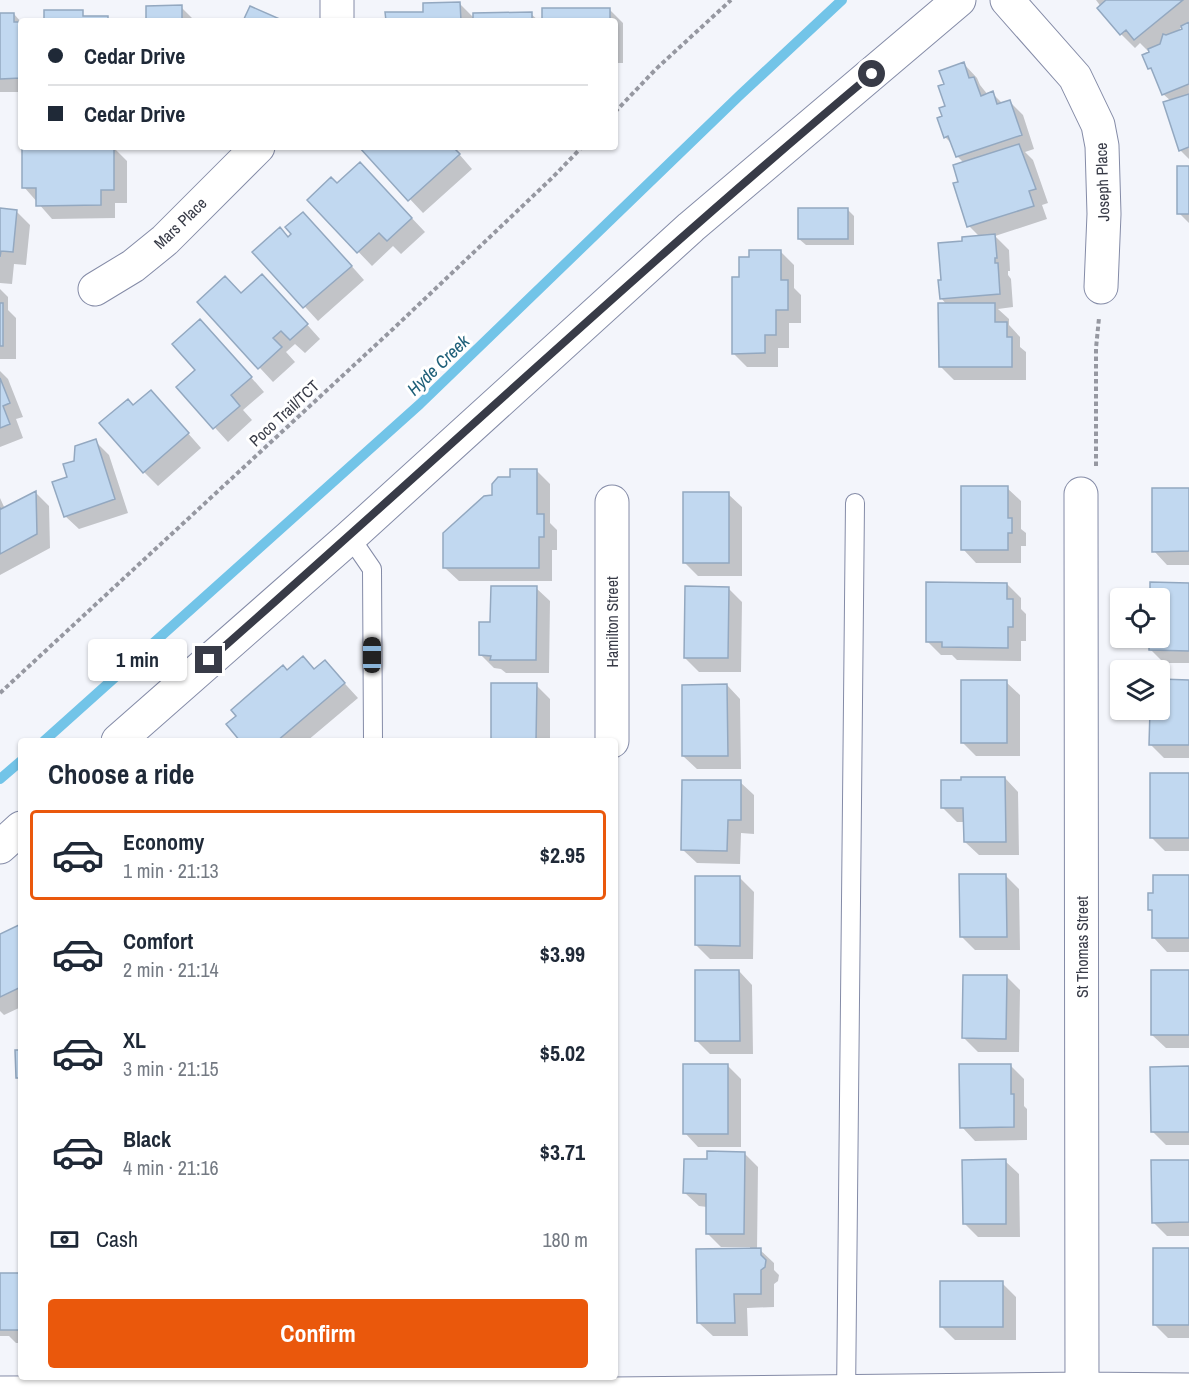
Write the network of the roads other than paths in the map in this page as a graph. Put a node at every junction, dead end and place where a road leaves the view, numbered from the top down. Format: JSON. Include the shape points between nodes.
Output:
{"nodes":[{"id":1,"x":338,"y":0,"type":"edge"},
{"id":2,"x":959,"y":0,"type":"edge"},
{"id":3,"x":1007,"y":0,"type":"edge"},
{"id":4,"x":337,"y":18,"type":"edge"},
{"id":5,"x":255,"y":150,"type":"edge"},
{"id":6,"x":1101,"y":287,"type":"road end"},
{"id":7,"x":95,"y":289,"type":"dead end"},
{"id":8,"x":1081,"y":494,"type":"road end"},
{"id":9,"x":612,"y":502,"type":"dead end"},
{"id":10,"x":855,"y":503,"type":"dead end"},
{"id":11,"x":350,"y":537,"type":"junction"},
{"id":12,"x":123,"y":738,"type":"edge"},
{"id":13,"x":373,"y":738,"type":"edge"},
{"id":14,"x":612,"y":738,"type":"edge"},
{"id":15,"x":18,"y":831,"type":"edge"},
{"id":16,"x":0,"y":847,"type":"edge"},
{"id":17,"x":144,"y":1389,"type":"edge"},
{"id":18,"x":380,"y":1389,"type":"edge"},
{"id":19,"x":612,"y":1390,"type":"edge"},
{"id":20,"x":1189,"y":1390,"type":"edge"},
{"id":21,"x":0,"y":1393,"type":"edge"},
{"id":22,"x":1082,"y":1394,"type":"edge"},
{"id":23,"x":846,"y":1395,"type":"edge"}],
"edges":[{"from":1,"to":4,"type":"street"},
{"from":2,"to":11,"type":"street","via":[[691,227]]},
{"from":3,"to":6,"type":"street","name":"Joseph Place","via":[[1075,77],[1098,125],[1104,214]]},
{"from":5,"to":7,"type":"street","name":"Mars Place","via":[[165,240],[133,267]]},
{"from":8,"to":22,"type":"street","name":"St Thomas Street"},
{"from":9,"to":14,"type":"street","name":"Hamilton Street"},
{"from":10,"to":23,"type":"lane"},
{"from":11,"to":12,"type":"street"},
{"from":11,"to":13,"type":"lane","via":[[372,569]]},
{"from":15,"to":16,"type":"street"},
{"from":17,"to":18,"type":"street"},
{"from":17,"to":21,"type":"street"},
{"from":18,"to":19,"type":"street"},
{"from":19,"to":23,"type":"street"},
{"from":20,"to":22,"type":"street"},
{"from":22,"to":23,"type":"street"}]}
